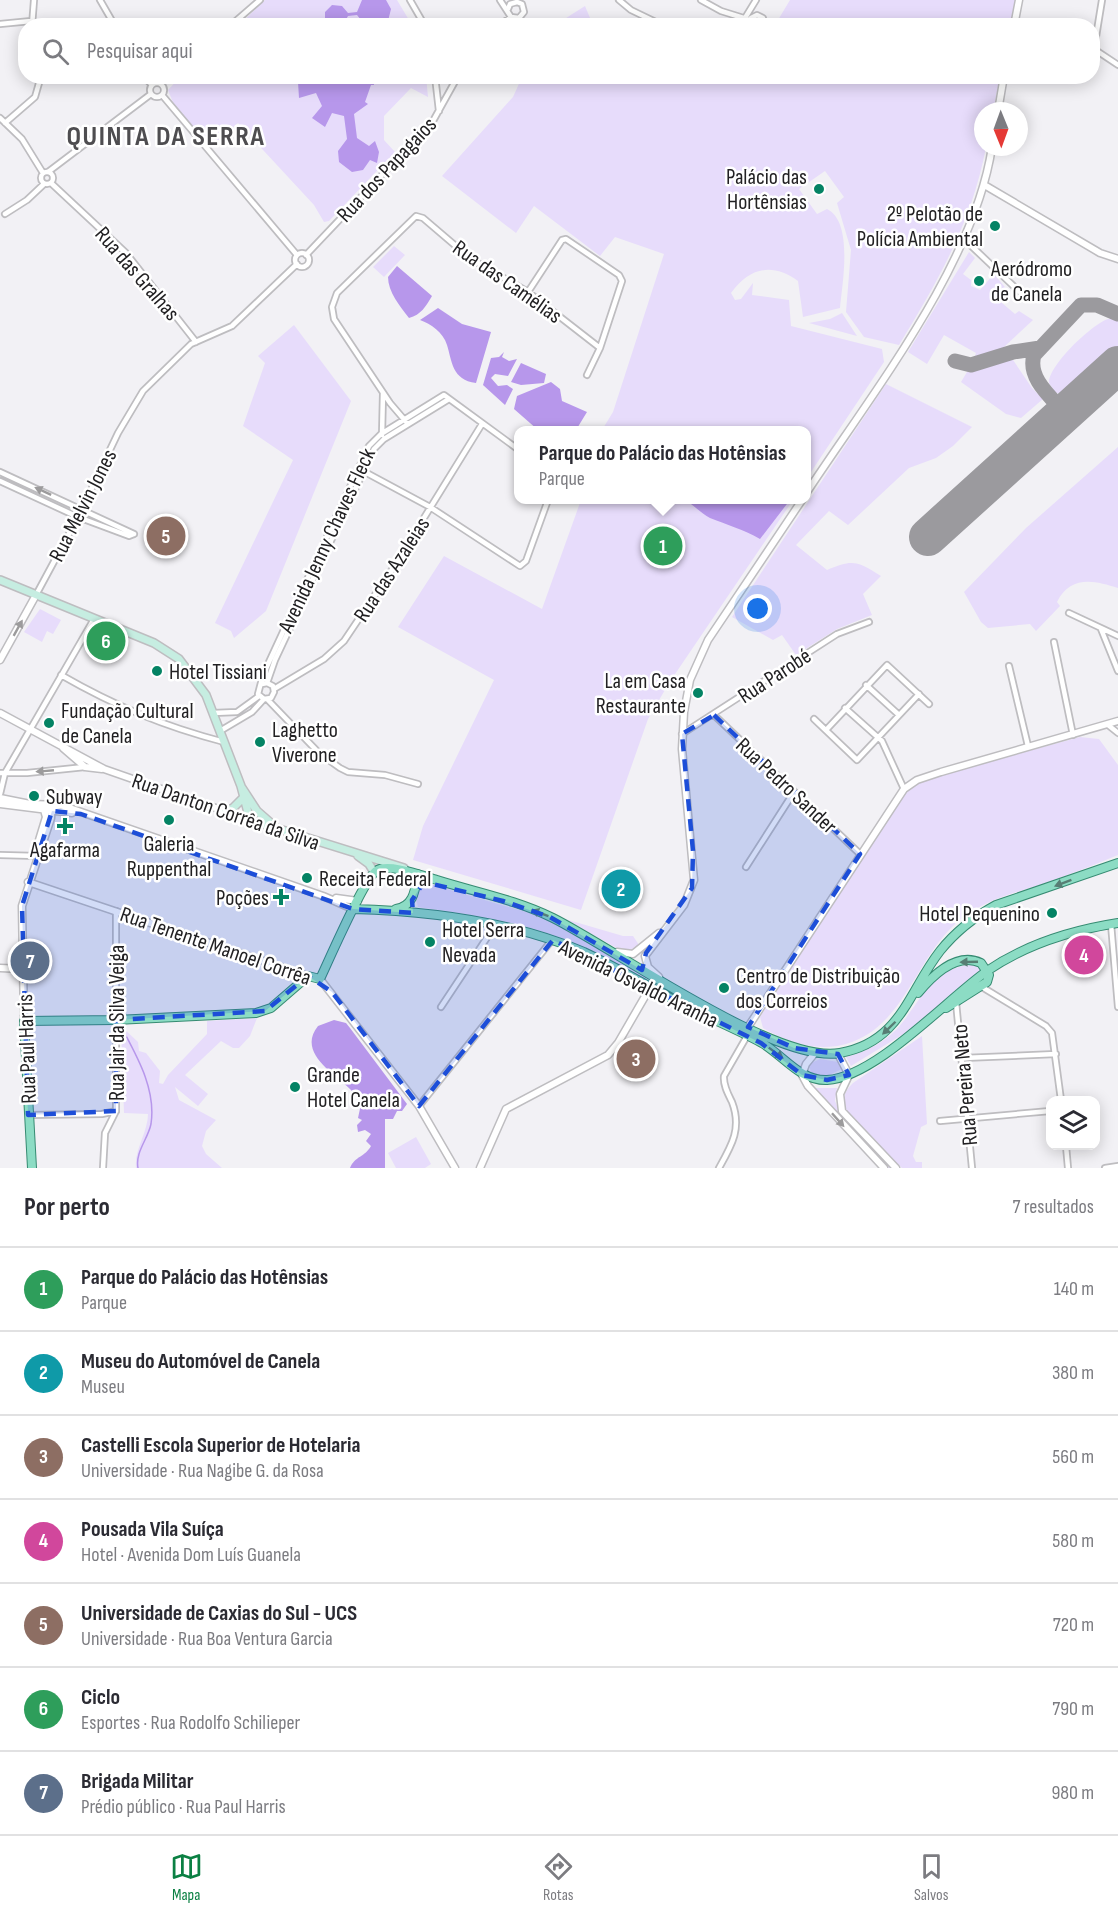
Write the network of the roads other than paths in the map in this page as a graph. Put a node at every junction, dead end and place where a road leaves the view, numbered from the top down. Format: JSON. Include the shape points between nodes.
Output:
{"nodes":[{"id":1,"x":34,"y":0,"type":"edge"},
{"id":2,"x":100,"y":0,"type":"edge"},
{"id":3,"x":260,"y":0,"type":"edge"},
{"id":4,"x":410,"y":0,"type":"edge"},
{"id":5,"x":500,"y":0,"type":"edge"},
{"id":6,"x":619,"y":0,"type":"edge"},
{"id":7,"x":701,"y":0,"type":"edge"},
{"id":8,"x":756,"y":0,"type":"edge"},
{"id":9,"x":1019,"y":0,"type":"edge"},
{"id":10,"x":1102,"y":0,"type":"edge"},
{"id":11,"x":514,"y":1,"type":"edge"},
{"id":12,"x":508,"y":9,"type":"junction"},
{"id":13,"x":512,"y":17,"type":"joint"},
{"id":14,"x":32,"y":18,"type":"edge"},
{"id":15,"x":110,"y":18,"type":"edge"},
{"id":16,"x":239,"y":18,"type":"edge"},
{"id":17,"x":420,"y":18,"type":"edge"},
{"id":18,"x":648,"y":18,"type":"edge"},
{"id":19,"x":741,"y":18,"type":"edge"},
{"id":20,"x":749,"y":18,"type":"edge"},
{"id":21,"x":1016,"y":18,"type":"edge"},
{"id":22,"x":1099,"y":18,"type":"edge"},
{"id":23,"x":18,"y":23,"type":"edge"},
{"id":24,"x":0,"y":24,"type":"edge"},
{"id":25,"x":1100,"y":54,"type":"edge"},
{"id":26,"x":1118,"y":65,"type":"edge"},
{"id":27,"x":39,"y":84,"type":"edge"},
{"id":28,"x":161,"y":84,"type":"joint"},
{"id":29,"x":453,"y":84,"type":"edge"},
{"id":30,"x":1003,"y":84,"type":"edge"},
{"id":31,"x":152,"y":85,"type":"joint"},
{"id":32,"x":436,"y":85,"type":"joint"},
{"id":33,"x":450,"y":88,"type":"junction"},
{"id":34,"x":151,"y":94,"type":"junction"},
{"id":35,"x":162,"y":95,"type":"junction"},
{"id":36,"x":1000,"y":102,"type":"edge"},
{"id":37,"x":439,"y":111,"type":"junction"},
{"id":38,"x":0,"y":118,"type":"edge"},
{"id":39,"x":5,"y":123,"type":"junction"},
{"id":40,"x":991,"y":156,"type":"edge"},
{"id":41,"x":46,"y":173,"type":"junction"},
{"id":42,"x":51,"y":183,"type":"junction"},
{"id":43,"x":44,"y":184,"type":"junction"},
{"id":44,"x":986,"y":186,"type":"junction"},
{"id":45,"x":5,"y":214,"type":"dead end"},
{"id":46,"x":964,"y":239,"type":"junction"},
{"id":47,"x":297,"y":255,"type":"junction"},
{"id":48,"x":306,"y":255,"type":"junction"},
{"id":49,"x":1118,"y":259,"type":"edge"},
{"id":50,"x":297,"y":264,"type":"junction"},
{"id":51,"x":528,"y":292,"type":"junction"},
{"id":52,"x":1024,"y":296,"type":"dead end"},
{"id":53,"x":196,"y":342,"type":"junction"},
{"id":54,"x":600,"y":348,"type":"junction"},
{"id":55,"x":587,"y":375,"type":"dead end"},
{"id":56,"x":383,"y":393,"type":"junction"},
{"id":57,"x":449,"y":399,"type":"junction"},
{"id":58,"x":404,"y":419,"type":"junction"},
{"id":59,"x":408,"y":424,"type":"junction"},
{"id":60,"x":482,"y":424,"type":"junction"},
{"id":61,"x":383,"y":437,"type":"junction"},
{"id":62,"x":514,"y":446,"type":"edge"},
{"id":63,"x":359,"y":469,"type":"junction"},
{"id":64,"x":0,"y":472,"type":"edge"},
{"id":65,"x":365,"y":472,"type":"junction"},
{"id":66,"x":0,"y":481,"type":"edge"},
{"id":67,"x":811,"y":486,"type":"edge"},
{"id":68,"x":547,"y":504,"type":"edge"},
{"id":69,"x":799,"y":504,"type":"edge"},
{"id":70,"x":430,"y":507,"type":"junction"},
{"id":71,"x":82,"y":509,"type":"junction"},
{"id":72,"x":78,"y":517,"type":"junction"},
{"id":73,"x":0,"y":580,"type":"edge"},
{"id":74,"x":36,"y":595,"type":"junction"},
{"id":75,"x":1069,"y":613,"type":"dead end"},
{"id":76,"x":94,"y":619,"type":"junction"},
{"id":77,"x":868,"y":622,"type":"dead end"},
{"id":78,"x":1101,"y":629,"type":"junction"},
{"id":79,"x":1118,"y":636,"type":"edge"},
{"id":80,"x":1054,"y":642,"type":"dead end"},
{"id":81,"x":0,"y":660,"type":"edge"},
{"id":82,"x":1009,"y":666,"type":"dead end"},
{"id":83,"x":1118,"y":671,"type":"edge"},
{"id":84,"x":61,"y":675,"type":"junction"},
{"id":85,"x":264,"y":683,"type":"junction"},
{"id":86,"x":866,"y":685,"type":"junction"},
{"id":87,"x":274,"y":689,"type":"junction"},
{"id":88,"x":919,"y":694,"type":"junction"},
{"id":89,"x":263,"y":698,"type":"junction"},
{"id":90,"x":929,"y":704,"type":"dead end"},
{"id":91,"x":845,"y":708,"type":"junction"},
{"id":92,"x":0,"y":713,"type":"edge"},
{"id":93,"x":213,"y":713,"type":"junction"},
{"id":94,"x":714,"y":715,"type":"junction"},
{"id":95,"x":899,"y":715,"type":"junction"},
{"id":96,"x":814,"y":719,"type":"dead end"},
{"id":97,"x":1118,"y":721,"type":"edge"},
{"id":98,"x":1108,"y":725,"type":"junction"},
{"id":99,"x":30,"y":729,"type":"junction"},
{"id":100,"x":826,"y":730,"type":"junction"},
{"id":101,"x":220,"y":731,"type":"junction"},
{"id":102,"x":1118,"y":733,"type":"edge"},
{"id":103,"x":682,"y":734,"type":"junction"},
{"id":104,"x":1074,"y":735,"type":"junction"},
{"id":105,"x":878,"y":736,"type":"junction"},
{"id":106,"x":224,"y":742,"type":"junction"},
{"id":107,"x":60,"y":745,"type":"junction"},
{"id":108,"x":1028,"y":746,"type":"junction"},
{"id":109,"x":95,"y":764,"type":"junction"},
{"id":110,"x":85,"y":767,"type":"junction"},
{"id":111,"x":105,"y":769,"type":"junction"},
{"id":112,"x":3,"y":773,"type":"edge"},
{"id":113,"x":418,"y":784,"type":"dead end"},
{"id":114,"x":241,"y":786,"type":"junction"},
{"id":115,"x":904,"y":789,"type":"junction"},
{"id":116,"x":794,"y":792,"type":"junction"},
{"id":117,"x":0,"y":796,"type":"edge"},
{"id":118,"x":243,"y":798,"type":"junction"},
{"id":119,"x":0,"y":804,"type":"edge"},
{"id":120,"x":47,"y":806,"type":"junction"},
{"id":121,"x":52,"y":811,"type":"junction"},
{"id":122,"x":226,"y":812,"type":"junction"},
{"id":123,"x":81,"y":814,"type":"junction"},
{"id":124,"x":250,"y":820,"type":"junction"},
{"id":125,"x":45,"y":827,"type":"junction"},
{"id":126,"x":277,"y":829,"type":"junction"},
{"id":127,"x":347,"y":851,"type":"junction"},
{"id":128,"x":860,"y":854,"type":"junction"},
{"id":129,"x":0,"y":855,"type":"edge"},
{"id":130,"x":36,"y":857,"type":"junction"},
{"id":131,"x":1118,"y":863,"type":"edge"},
{"id":132,"x":746,"y":867,"type":"dead end"},
{"id":133,"x":374,"y":873,"type":"junction"},
{"id":134,"x":418,"y":874,"type":"junction"},
{"id":135,"x":28,"y":882,"type":"junction"},
{"id":136,"x":458,"y":887,"type":"junction"},
{"id":137,"x":365,"y":890,"type":"junction"},
{"id":138,"x":415,"y":891,"type":"junction"},
{"id":139,"x":412,"y":900,"type":"junction"},
{"id":140,"x":355,"y":905,"type":"junction"},
{"id":141,"x":375,"y":910,"type":"junction"},
{"id":142,"x":116,"y":911,"type":"junction"},
{"id":143,"x":388,"y":911,"type":"junction"},
{"id":144,"x":438,"y":916,"type":"junction"},
{"id":145,"x":1115,"y":923,"type":"edge"},
{"id":146,"x":496,"y":924,"type":"junction"},
{"id":147,"x":668,"y":925,"type":"junction"},
{"id":148,"x":552,"y":940,"type":"junction"},
{"id":149,"x":603,"y":948,"type":"junction"},
{"id":150,"x":0,"y":968,"type":"edge"},
{"id":151,"x":23,"y":969,"type":"junction"},
{"id":152,"x":988,"y":971,"type":"junction"},
{"id":153,"x":308,"y":976,"type":"junction"},
{"id":154,"x":320,"y":979,"type":"junction"},
{"id":155,"x":667,"y":984,"type":"junction"},
{"id":156,"x":651,"y":986,"type":"junction"},
{"id":157,"x":982,"y":987,"type":"junction"},
{"id":158,"x":699,"y":1002,"type":"junction"},
{"id":159,"x":910,"y":1002,"type":"junction"},
{"id":160,"x":956,"y":1002,"type":"junction"},
{"id":161,"x":441,"y":1006,"type":"dead end"},
{"id":162,"x":1118,"y":1007,"type":"edge"},
{"id":163,"x":931,"y":1016,"type":"junction"},
{"id":164,"x":116,"y":1020,"type":"junction"},
{"id":165,"x":24,"y":1021,"type":"junction"},
{"id":166,"x":748,"y":1031,"type":"junction"},
{"id":167,"x":815,"y":1053,"type":"junction"},
{"id":168,"x":838,"y":1054,"type":"junction"},
{"id":169,"x":1056,"y":1054,"type":"junction"},
{"id":170,"x":963,"y":1058,"type":"junction"},
{"id":171,"x":802,"y":1075,"type":"junction"},
{"id":172,"x":849,"y":1075,"type":"junction"},
{"id":173,"x":1060,"y":1096,"type":"edge"},
{"id":174,"x":419,"y":1106,"type":"junction"},
{"id":175,"x":116,"y":1111,"type":"junction"},
{"id":176,"x":1046,"y":1112,"type":"edge"},
{"id":177,"x":28,"y":1115,"type":"junction"},
{"id":178,"x":966,"y":1119,"type":"junction"},
{"id":179,"x":940,"y":1121,"type":"dead end"},
{"id":180,"x":1066,"y":1150,"type":"edge"},
{"id":181,"x":1118,"y":1166,"type":"edge"},
{"id":182,"x":482,"y":1167,"type":"edge"},
{"id":183,"x":32,"y":1168,"type":"edge"},
{"id":184,"x":103,"y":1168,"type":"edge"},
{"id":185,"x":455,"y":1168,"type":"edge"},
{"id":186,"x":719,"y":1168,"type":"edge"},
{"id":187,"x":884,"y":1168,"type":"edge"},
{"id":188,"x":896,"y":1168,"type":"edge"},
{"id":189,"x":972,"y":1168,"type":"edge"},
{"id":190,"x":1068,"y":1168,"type":"edge"},
{"id":191,"x":1105,"y":1168,"type":"edge"}],
"edges":[{"from":1,"to":14,"type":"street"},
{"from":2,"to":15,"type":"street"},
{"from":3,"to":16,"type":"street"},
{"from":4,"to":17,"type":"street"},
{"from":5,"to":12,"type":"street"},
{"from":6,"to":18,"type":"street"},
{"from":7,"to":19,"type":"street"},
{"from":8,"to":20,"type":"street"},
{"from":9,"to":21,"type":"street"},
{"from":10,"to":22,"type":"street"},
{"from":11,"to":12,"type":"street"},
{"from":11,"to":13,"type":"street","via":[[522,4],[524,12],[519,18]]},
{"from":12,"to":13,"type":"street"},
{"from":23,"to":24,"type":"street"},
{"from":25,"to":26,"type":"street"},
{"from":27,"to":39,"type":"street","via":[[35,97]]},
{"from":28,"to":31,"type":"street"},
{"from":28,"to":35,"type":"street"},
{"from":29,"to":33,"type":"street","name":"Rua dos Papagaios"},
{"from":30,"to":36,"type":"street"},
{"from":31,"to":34,"type":"street"},
{"from":32,"to":33,"type":"street"},
{"from":32,"to":37,"type":"street"},
{"from":33,"to":37,"type":"street","name":"Rua dos Papagaios"},
{"from":34,"to":35,"type":"street"},
{"from":34,"to":41,"type":"street"},
{"from":35,"to":47,"type":"street"},
{"from":37,"to":48,"type":"street","name":"Rua dos Papagaios"},
{"from":38,"to":39,"type":"street"},
{"from":39,"to":41,"type":"street","via":[[22,139]]},
{"from":40,"to":44,"type":"street"},
{"from":41,"to":42,"type":"street","via":[[53,177]]},
{"from":41,"to":43,"type":"street","via":[[41,180]]},
{"from":42,"to":43,"type":"street"},
{"from":42,"to":53,"type":"street","name":"Rua das Gralhas","via":[[126,253]]},
{"from":43,"to":45,"type":"street"},
{"from":44,"to":46,"type":"street"},
{"from":44,"to":49,"type":"street","via":[[1100,253]]},
{"from":46,"to":52,"type":"street"},
{"from":46,"to":67,"type":"street","via":[[942,284]]},
{"from":47,"to":48,"type":"street"},
{"from":47,"to":50,"type":"street"},
{"from":48,"to":50,"type":"street","name":"Rua dos Papagaios","via":[[306,265]]},
{"from":50,"to":53,"type":"street","via":[[232,326]]},
{"from":51,"to":54,"type":"street","name":"Rua das Camélias"},
{"from":51,"to":54,"type":"street","via":[[566,239],[621,277]]},
{"from":51,"to":56,"type":"street","name":"Rua das Camélias","via":[[471,259],[416,216],[337,293],[332,304],[334,319]]},
{"from":53,"to":71,"type":"street","name":"Rua Melvin Jones","via":[[175,358],[133,405]]},
{"from":54,"to":55,"type":"street"},
{"from":56,"to":58,"type":"street"},
{"from":56,"to":61,"type":"street"},
{"from":57,"to":58,"type":"street","name":"Avenida Jenny Chaves Fleck","via":[[444,395]]},
{"from":57,"to":59,"type":"street","name":"Avenida Jenny Chaves Fleck"},
{"from":57,"to":60,"type":"street"},
{"from":58,"to":59,"type":"street"},
{"from":58,"to":61,"type":"street","name":"Avenida Jenny Chaves Fleck"},
{"from":59,"to":61,"type":"street","name":"Avenida Jenny Chaves Fleck"},
{"from":60,"to":62,"type":"street"},
{"from":60,"to":70,"type":"street","name":"Rua das Azaleias"},
{"from":61,"to":63,"type":"street","name":"Avenida Jenny Chaves Fleck","via":[[369,446]]},
{"from":61,"to":65,"type":"street","name":"Avenida Jenny Chaves Fleck"},
{"from":63,"to":65,"type":"street"},
{"from":63,"to":85,"type":"street","name":"Avenida Jenny Chaves Fleck","via":[[265,669]]},
{"from":71,"to":64,"type":"street","one_way":true},
{"from":65,"to":70,"type":"street"},
{"from":65,"to":85,"type":"street","name":"Avenida Jenny Chaves Fleck"},
{"from":66,"to":72,"type":"street"},
{"from":68,"to":70,"type":"street","via":[[521,566]]},
{"from":69,"to":103,"type":"street","via":[[708,640],[687,694]]},
{"from":70,"to":87,"type":"street","name":"Rua das Azaleias","via":[[344,641],[331,655]]},
{"from":71,"to":72,"type":"street","name":"Rua Melvin Jones"},
{"from":71,"to":72,"type":"street","via":[[134,534],[129,536]]},
{"from":72,"to":74,"type":"street","name":"Rua Melvin Jones"},
{"from":73,"to":74,"type":"main road"},
{"from":74,"to":76,"type":"main road"},
{"from":81,"to":74,"type":"street","name":"Rua Melvin Jones","one_way":true},
{"from":75,"to":78,"type":"street"},
{"from":76,"to":84,"type":"street"},
{"from":76,"to":93,"type":"main road","via":[[154,643],[179,659],[199,682]]},
{"from":77,"to":94,"type":"street","name":"Rua Parobé","via":[[837,634]]},
{"from":78,"to":79,"type":"street"},
{"from":78,"to":83,"type":"street"},
{"from":80,"to":104,"type":"street"},
{"from":82,"to":108,"type":"street"},
{"from":84,"to":99,"type":"street"},
{"from":84,"to":106,"type":"street","via":[[135,714],[172,729]]},
{"from":85,"to":87,"type":"street"},
{"from":85,"to":89,"type":"street","via":[[257,691]]},
{"from":86,"to":88,"type":"street","via":[[887,665]]},
{"from":86,"to":91,"type":"street"},
{"from":86,"to":95,"type":"street"},
{"from":87,"to":89,"type":"street","via":[[273,696]]},
{"from":88,"to":90,"type":"street"},
{"from":88,"to":95,"type":"street"},
{"from":89,"to":93,"type":"street","via":[[237,712]]},
{"from":89,"to":101,"type":"street","via":[[252,712]]},
{"from":89,"to":113,"type":"street","via":[[340,768]]},
{"from":91,"to":100,"type":"street"},
{"from":91,"to":105,"type":"street"},
{"from":92,"to":99,"type":"street","name":"Rua Danton Corrêa da Silva"},
{"from":93,"to":101,"type":"main road"},
{"from":94,"to":103,"type":"street","name":"Rua Parobé"},
{"from":94,"to":116,"type":"street","name":"Rua Pedro Sander"},
{"from":95,"to":105,"type":"street"},
{"from":96,"to":100,"type":"street"},
{"from":97,"to":98,"type":"street"},
{"from":98,"to":102,"type":"street"},
{"from":98,"to":104,"type":"street"},
{"from":99,"to":107,"type":"street","name":"Rua Danton Corrêa da Silva"},
{"from":99,"to":112,"type":"street"},
{"from":100,"to":105,"type":"street","via":[[857,760]]},
{"from":101,"to":106,"type":"main road"},
{"from":103,"to":147,"type":"street","via":[[694,872],[692,888]]},
{"from":104,"to":108,"type":"street"},
{"from":105,"to":115,"type":"street"},
{"from":106,"to":114,"type":"main road"},
{"from":107,"to":109,"type":"street","name":"Rua Danton Corrêa da Silva"},
{"from":107,"to":110,"type":"street","name":"Rua Danton Corrêa da Silva"},
{"from":108,"to":115,"type":"street","via":[[922,778]]},
{"from":109,"to":110,"type":"street"},
{"from":109,"to":111,"type":"street","name":"Rua Danton Corrêa da Silva"},
{"from":110,"to":111,"type":"street","name":"Rua Danton Corrêa da Silva"},
{"from":110,"to":112,"type":"street","one_way":true},
{"from":111,"to":122,"type":"street","name":"Rua Danton Corrêa da Silva"},
{"from":112,"to":117,"type":"street"},
{"from":114,"to":118,"type":"main road"},
{"from":114,"to":126,"type":"main road","via":[[257,811]]},
{"from":115,"to":128,"type":"street"},
{"from":116,"to":128,"type":"street","name":"Rua Pedro Sander"},
{"from":116,"to":132,"type":"street"},
{"from":117,"to":120,"type":"street","name":"Avenida Osvaldo Aranha"},
{"from":118,"to":122,"type":"main road"},
{"from":118,"to":124,"type":"main road"},
{"from":119,"to":120,"type":"street","name":"Avenida Osvaldo Aranha"},
{"from":120,"to":121,"type":"street","name":"Rua Paul Harris"},
{"from":120,"to":123,"type":"street","name":"Avenida Osvaldo Aranha"},
{"from":120,"to":125,"type":"street","name":"Rua Paul Harris"},
{"from":121,"to":123,"type":"street","name":"Avenida Osvaldo Aranha"},
{"from":121,"to":125,"type":"street","name":"Rua Paul Harris"},
{"from":122,"to":124,"type":"street","name":"Rua Danton Corrêa da Silva"},
{"from":123,"to":140,"type":"street","name":"Avenida Osvaldo Aranha"},
{"from":124,"to":126,"type":"main road","name":"Rua Danton Corrêa da Silva"},
{"from":125,"to":130,"type":"street","name":"Rua Paul Harris"},
{"from":126,"to":127,"type":"main road","name":"Rua Danton Corrêa da Silva"},
{"from":127,"to":133,"type":"main road","name":"Rua Danton Corrêa da Silva","via":[[369,864]]},
{"from":127,"to":134,"type":"main road","name":"Rua Danton Corrêa da Silva"},
{"from":128,"to":166,"type":"street"},
{"from":129,"to":130,"type":"street"},
{"from":130,"to":135,"type":"street","name":"Rua Paul Harris"},
{"from":131,"to":159,"type":"main road","one_way":true,"via":[[996,905],[979,915],[939,952]]},
{"from":133,"to":134,"type":"main road","via":[[387,868]]},
{"from":133,"to":137,"type":"main road"},
{"from":134,"to":136,"type":"main road"},
{"from":134,"to":138,"type":"main road"},
{"from":135,"to":142,"type":"street","name":"Rua Tenente Manoel Corrêa"},
{"from":135,"to":151,"type":"street","name":"Rua Paul Harris","via":[[22,906]]},
{"from":136,"to":138,"type":"main road","via":[[424,882]]},
{"from":149,"to":136,"type":"main road","one_way":true,"via":[[550,916]]},
{"from":137,"to":140,"type":"main road"},
{"from":137,"to":141,"type":"main road","via":[[365,901]]},
{"from":138,"to":139,"type":"main road"},
{"from":139,"to":143,"type":"main road","via":[[406,908]]},
{"from":139,"to":144,"type":"main road","via":[[416,910]]},
{"from":140,"to":141,"type":"main road","name":"Avenida Osvaldo Aranha"},
{"from":140,"to":154,"type":"main road"},
{"from":141,"to":143,"type":"main road","name":"Avenida Osvaldo Aranha"},
{"from":142,"to":153,"type":"street","name":"Rua Tenente Manoel Corrêa"},
{"from":142,"to":164,"type":"street","name":"Rua Jair da Silva Veiga"},
{"from":143,"to":144,"type":"main road","name":"Avenida Osvaldo Aranha"},
{"from":144,"to":146,"type":"main road","name":"Avenida Osvaldo Aranha"},
{"from":145,"to":152,"type":"main road","via":[[1055,938]]},
{"from":145,"to":162,"type":"street"},
{"from":146,"to":148,"type":"main road","name":"Avenida Osvaldo Aranha"},
{"from":146,"to":161,"type":"street"},
{"from":147,"to":149,"type":"street","via":[[633,954]]},
{"from":147,"to":155,"type":"street","via":[[645,958],[648,967]]},
{"from":148,"to":156,"type":"main road","name":"Avenida Osvaldo Aranha"},
{"from":148,"to":174,"type":"street"},
{"from":149,"to":155,"type":"main road"},
{"from":150,"to":151,"type":"street"},
{"from":151,"to":165,"type":"street","name":"Rua Paul Harris"},
{"from":152,"to":157,"type":"main road","via":[[989,978]]},
{"from":152,"to":159,"type":"main road","one_way":true,"via":[[977,961],[949,966],[932,976]]},
{"from":152,"to":163,"type":"main road"},
{"from":153,"to":154,"type":"main road","name":"Rua Tenente Manoel Corrêa"},
{"from":153,"to":164,"type":"main road","via":[[265,1011]]},
{"from":154,"to":174,"type":"street","name":"Rua Tenente Manoel Corrêa"},
{"from":155,"to":158,"type":"main road"},
{"from":156,"to":158,"type":"main road"},
{"from":156,"to":166,"type":"main road","name":"Avenida Osvaldo Aranha"},
{"from":156,"to":182,"type":"street","via":[[608,1055],[506,1109]]},
{"from":157,"to":160,"type":"main road"},
{"from":157,"to":169,"type":"street","via":[[1046,1026],[1052,1033]]},
{"from":158,"to":166,"type":"main road"},
{"from":159,"to":168,"type":"main road","one_way":true,"via":[[885,1033]]},
{"from":160,"to":163,"type":"main road"},
{"from":160,"to":170,"type":"street","name":"Rua Pereira Neto"},
{"from":163,"to":172,"type":"main road"},
{"from":164,"to":165,"type":"main road"},
{"from":164,"to":175,"type":"street","name":"Rua Jair da Silva Veiga"},
{"from":165,"to":177,"type":"main road","name":"Rua Paul Harris"},
{"from":166,"to":167,"type":"main road"},
{"from":166,"to":171,"type":"main road","name":"Avenida Osvaldo Aranha","one_way":true},
{"from":166,"to":186,"type":"street","via":[[724,1076],[738,1126]]},
{"from":167,"to":168,"type":"main road"},
{"from":167,"to":171,"type":"street"},
{"from":168,"to":172,"type":"street"},
{"from":169,"to":170,"type":"street"},
{"from":169,"to":173,"type":"street"},
{"from":170,"to":178,"type":"street","name":"Rua Pereira Neto"},
{"from":171,"to":172,"type":"main road","via":[[827,1080]]},
{"from":171,"to":187,"type":"street","one_way":true},
{"from":172,"to":188,"type":"street","via":[[839,1100],[842,1112]]},
{"from":174,"to":185,"type":"street","name":"Rua Tenente Manoel Corrêa"},
{"from":175,"to":177,"type":"street"},
{"from":175,"to":184,"type":"street","name":"Rua Jair da Silva Veiga","via":[[105,1133]]},
{"from":176,"to":178,"type":"street"},
{"from":177,"to":183,"type":"main road","name":"Rua Paul Harris"},
{"from":178,"to":179,"type":"street"},
{"from":178,"to":189,"type":"street","name":"Rua Pereira Neto"},
{"from":180,"to":190,"type":"street"},
{"from":181,"to":191,"type":"street"}]}
